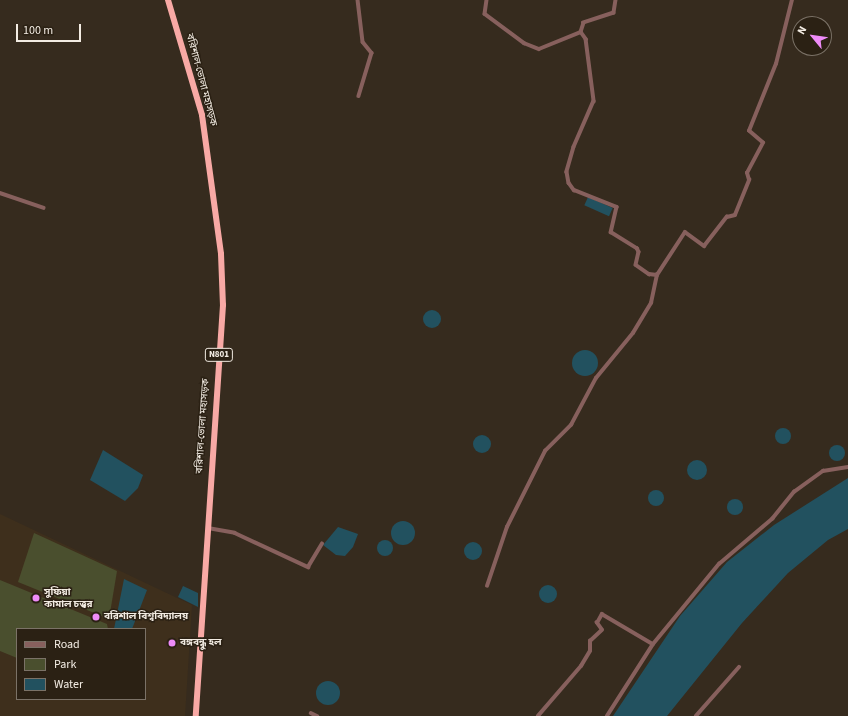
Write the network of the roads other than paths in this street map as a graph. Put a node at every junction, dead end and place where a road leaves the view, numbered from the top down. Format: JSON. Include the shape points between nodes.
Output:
{"nodes":[{"id":1,"x":169,"y":0,"type":"edge"},
{"id":2,"x":358,"y":0,"type":"edge"},
{"id":3,"x":487,"y":0,"type":"edge"},
{"id":4,"x":616,"y":0,"type":"edge"},
{"id":5,"x":792,"y":0,"type":"edge"},
{"id":6,"x":581,"y":32,"type":"junction"},
{"id":7,"x":359,"y":96,"type":"dead end"},
{"id":8,"x":0,"y":193,"type":"edge"},
{"id":9,"x":44,"y":208,"type":"dead end"},
{"id":10,"x":657,"y":275,"type":"junction"},
{"id":11,"x":848,"y":467,"type":"edge"},
{"id":12,"x":207,"y":528,"type":"junction"},
{"id":13,"x":322,"y":544,"type":"dead end"},
{"id":14,"x":487,"y":586,"type":"dead end"},
{"id":15,"x":653,"y":644,"type":"junction"},
{"id":16,"x":739,"y":667,"type":"dead end"},
{"id":17,"x":311,"y":713,"type":"dead end"},
{"id":18,"x":196,"y":716,"type":"edge"},
{"id":19,"x":317,"y":716,"type":"edge"},
{"id":20,"x":538,"y":716,"type":"edge"},
{"id":21,"x":607,"y":716,"type":"edge"},
{"id":22,"x":696,"y":716,"type":"edge"}],
"edges":[{"from":1,"to":12,"type":"highway","name":"বরিশাল-ভোলা মহাসড়ক","number":"N801","via":[[202,115],[221,254],[223,305]]},
{"from":2,"to":7,"type":"street","via":[[363,42],[372,53]]},
{"from":3,"to":6,"type":"street","via":[[485,14],[524,43],[539,49]]},
{"from":4,"to":6,"type":"street","via":[[614,13],[584,23]]},
{"from":5,"to":10,"type":"street","via":[[776,64],[750,132],[763,142],[747,173],[749,180],[735,215],[727,217],[704,246],[685,232]]},
{"from":6,"to":10,"type":"street","via":[[586,39],[594,101],[574,147],[567,172],[569,183],[574,190],[617,207],[611,232],[624,238],[639,252],[636,265],[649,274]]},
{"from":8,"to":9,"type":"street"},
{"from":10,"to":14,"type":"street","via":[[651,303],[633,333],[596,378],[571,425],[545,451],[507,527]]},
{"from":11,"to":15,"type":"street","via":[[823,470],[794,492],[772,519],[719,564]]},
{"from":12,"to":13,"type":"street","via":[[235,533],[308,567]]},
{"from":12,"to":18,"type":"highway","name":"বরিশাল-ভোলা মহাসড়ক","number":"N801"},
{"from":15,"to":20,"type":"street","via":[[602,614],[597,623],[602,630],[590,641],[590,651],[581,666]]},
{"from":15,"to":21,"type":"street"},
{"from":16,"to":22,"type":"street"},
{"from":17,"to":19,"type":"street"}]}
